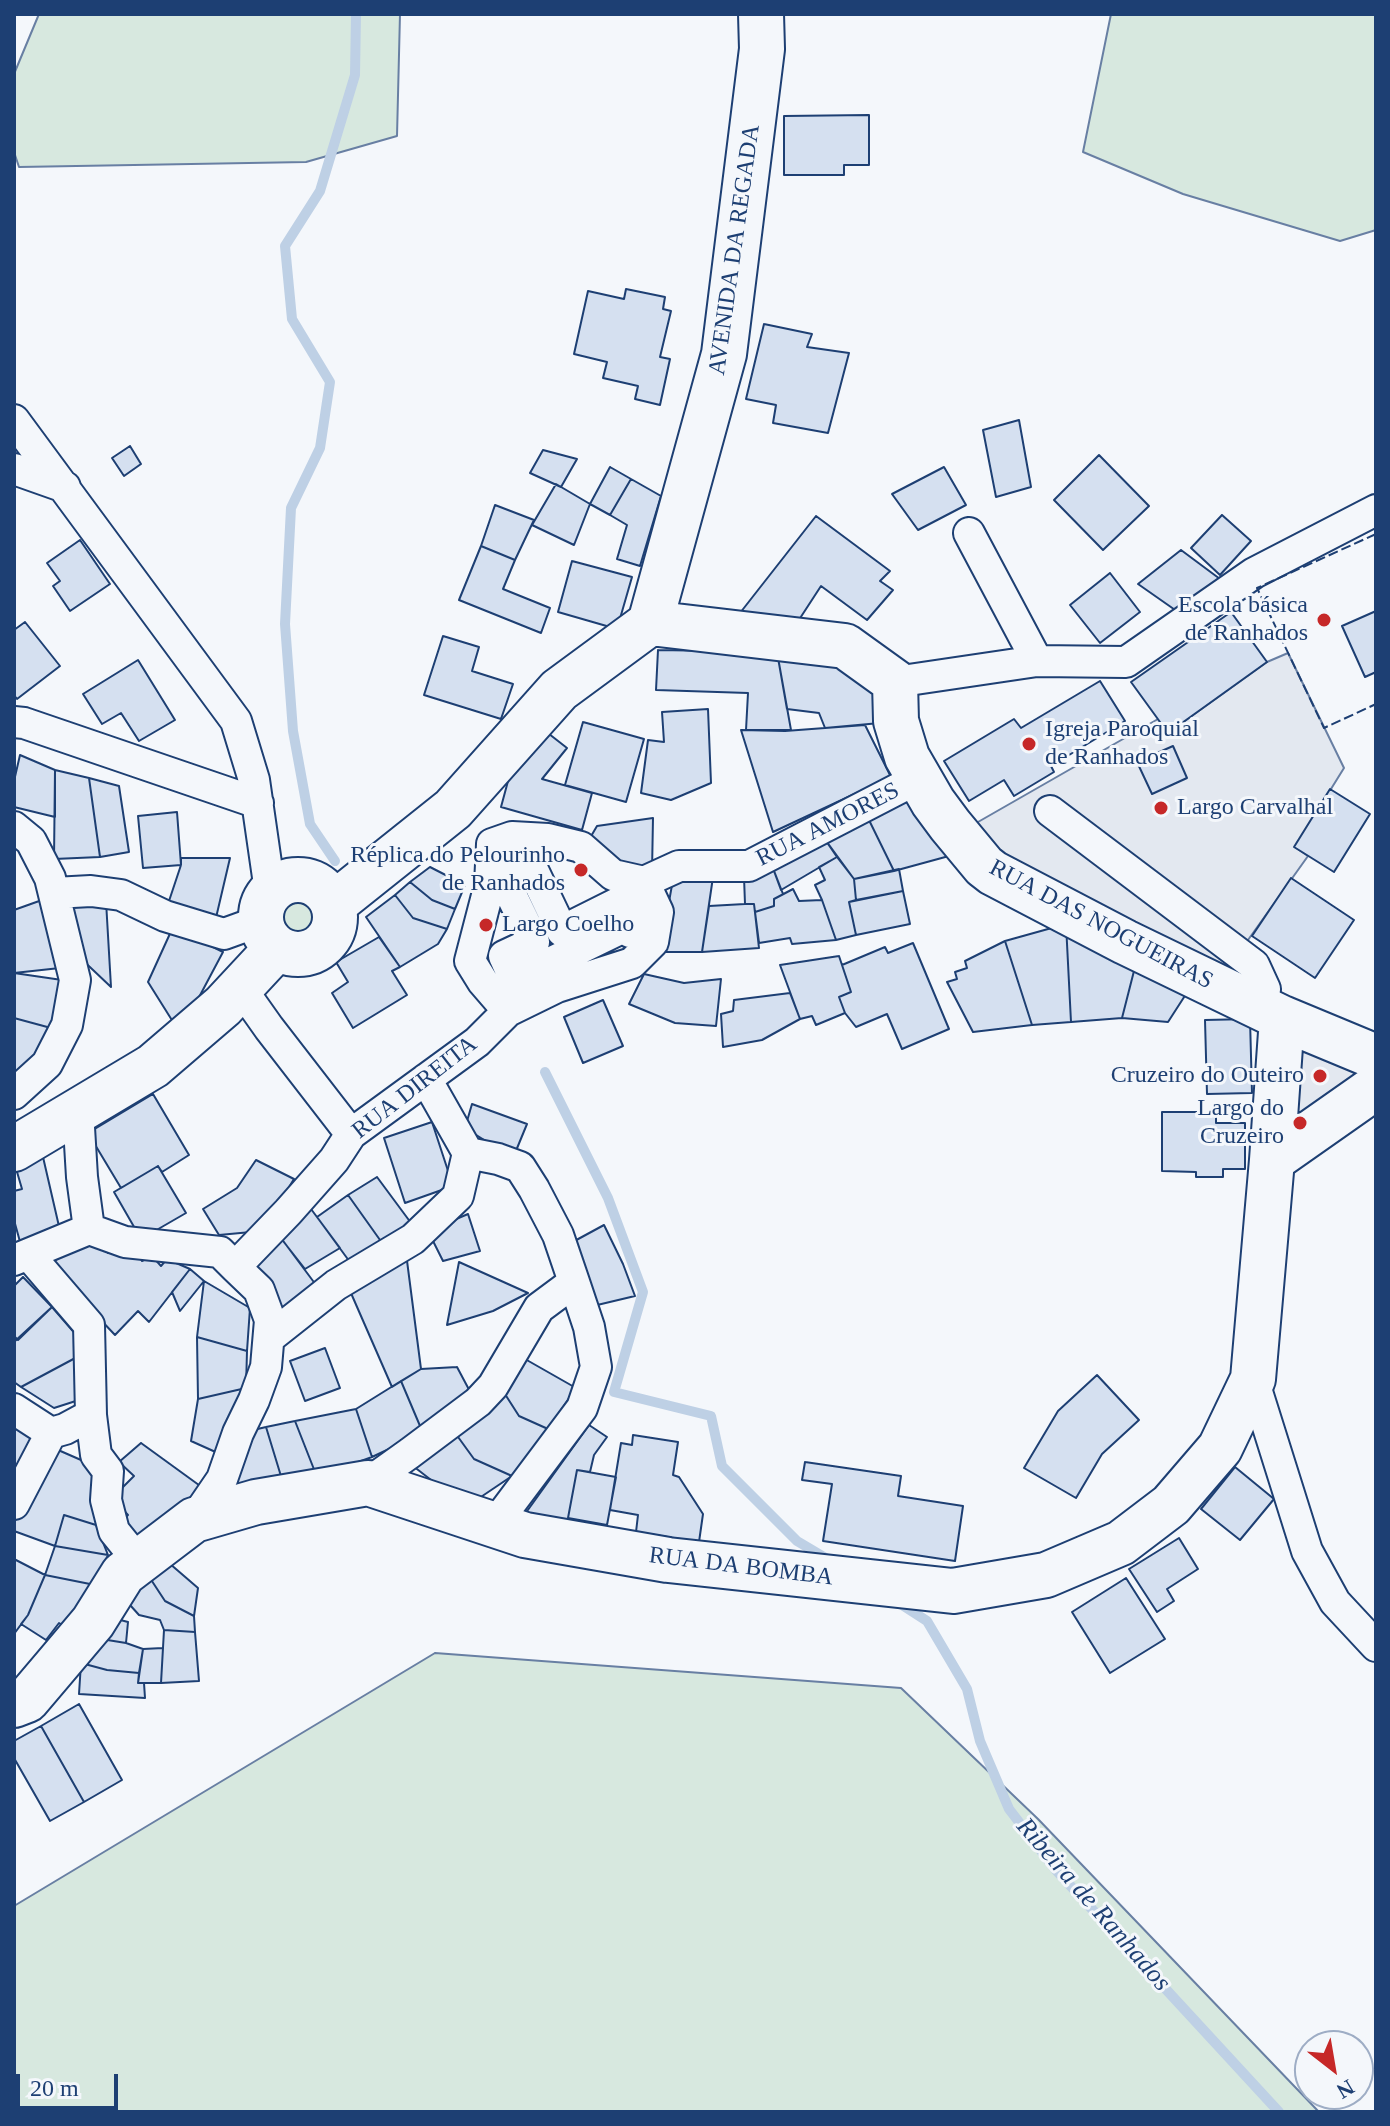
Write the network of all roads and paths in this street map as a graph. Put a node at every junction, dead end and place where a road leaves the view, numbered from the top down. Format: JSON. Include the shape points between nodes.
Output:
{"nodes":[{"id":1,"x":761,"y":14,"type":"edge"},
{"id":2,"x":14,"y":420,"type":"edge"},
{"id":3,"x":14,"y":469,"type":"edge"},
{"id":4,"x":65,"y":487,"type":"junction"},
{"id":5,"x":1376,"y":510,"type":"edge"},
{"id":6,"x":969,"y":533,"type":"dead end"},
{"id":7,"x":650,"y":623,"type":"junction"},
{"id":8,"x":1037,"y":661,"type":"junction"},
{"id":9,"x":895,"y":682,"type":"junction"},
{"id":10,"x":14,"y":722,"type":"edge"},
{"id":11,"x":919,"y":778,"type":"junction"},
{"id":12,"x":258,"y":803,"type":"junction"},
{"id":13,"x":453,"y":809,"type":"junction"},
{"id":14,"x":1050,"y":811,"type":"dead end"},
{"id":15,"x":14,"y":827,"type":"edge"},
{"id":16,"x":492,"y":844,"type":"junction"},
{"id":17,"x":640,"y":886,"type":"junction"},
{"id":18,"x":54,"y":893,"type":"junction"},
{"id":19,"x":334,"y":904,"type":"junction"},
{"id":20,"x":269,"y":920,"type":"junction"},
{"id":21,"x":240,"y":987,"type":"junction"},
{"id":22,"x":508,"y":1011,"type":"junction"},
{"id":23,"x":1272,"y":1012,"type":"junction"},
{"id":24,"x":1376,"y":1057,"type":"edge"},
{"id":25,"x":426,"y":1079,"type":"junction"},
{"id":26,"x":1376,"y":1087,"type":"edge"},
{"id":27,"x":14,"y":1094,"type":"edge"},
{"id":28,"x":78,"y":1111,"type":"junction"},
{"id":29,"x":351,"y":1134,"type":"junction"},
{"id":30,"x":14,"y":1149,"type":"edge"},
{"id":31,"x":468,"y":1153,"type":"junction"},
{"id":32,"x":1272,"y":1160,"type":"junction"},
{"id":33,"x":89,"y":1229,"type":"junction"},
{"id":34,"x":21,"y":1258,"type":"edge"},
{"id":35,"x":235,"y":1267,"type":"junction"},
{"id":36,"x":574,"y":1282,"type":"junction"},
{"id":37,"x":269,"y":1338,"type":"junction"},
{"id":38,"x":1253,"y":1379,"type":"junction"},
{"id":39,"x":14,"y":1409,"type":"edge"},
{"id":40,"x":91,"y":1415,"type":"junction"},
{"id":41,"x":51,"y":1433,"type":"junction"},
{"id":42,"x":368,"y":1483,"type":"junction"},
{"id":43,"x":14,"y":1504,"type":"edge"},
{"id":44,"x":194,"y":1520,"type":"junction"},
{"id":45,"x":495,"y":1524,"type":"junction"},
{"id":46,"x":139,"y":1562,"type":"junction"},
{"id":47,"x":1376,"y":1646,"type":"edge"},
{"id":48,"x":14,"y":1705,"type":"edge"}],
"edges":[{"from":1,"to":7,"type":"street","name":"AVENIDA DA REGADA","via":[[762,49],[724,354]]},
{"from":2,"to":4,"type":"street"},
{"from":3,"to":4,"type":"street"},
{"from":4,"to":12,"type":"street","via":[[236,721]]},
{"from":5,"to":8,"type":"street","via":[[1254,573],[1126,662]]},
{"from":6,"to":8,"type":"street"},
{"from":7,"to":9,"type":"street","via":[[845,646]]},
{"from":7,"to":13,"type":"street","via":[[559,690]]},
{"from":8,"to":9,"type":"street"},
{"from":9,"to":11,"type":"street","name":"RUA DAS NOGUEIRAS","via":[[898,734]]},
{"from":10,"to":12,"type":"street"},
{"from":11,"to":17,"type":"street","name":"RUA AMORES","via":[[749,866],[679,866]]},
{"from":11,"to":23,"type":"street","name":"RUA DAS NOGUEIRAS","via":[[950,825],[993,873]]},
{"from":12,"to":20,"type":"street"},
{"from":13,"to":16,"type":"street"},
{"from":13,"to":19,"type":"street"},
{"from":14,"to":23,"type":"street","via":[[1254,965]]},
{"from":15,"to":18,"type":"street","via":[[31,841]]},
{"from":16,"to":17,"type":"street","via":[[512,837],[581,847],[613,875]]},
{"from":16,"to":22,"type":"street","via":[[490,884],[470,961]]},
{"from":17,"to":17,"type":"street","name":"RUA AMORES","via":[[628,898],[562,931],[530,864],[503,878],[534,942],[504,956],[515,980],[626,926],[630,932],[652,921]]},
{"from":17,"to":22,"type":"street","name":"RUA DIREITA","via":[[658,912],[653,942],[632,963],[557,987]]},
{"from":18,"to":20,"type":"street","via":[[121,895],[165,916],[224,934]]},
{"from":18,"to":27,"type":"street","via":[[75,980],[67,1025],[47,1064]]},
{"from":19,"to":20,"type":"street","via":[[318,884],[293,879],[280,883]]},
{"from":19,"to":20,"type":"street","via":[[329,938],[311,952],[288,953]]},
{"from":20,"to":21,"type":"street"},
{"from":21,"to":28,"type":"street","via":[[153,1066]]},
{"from":21,"to":29,"type":"street"},
{"from":22,"to":25,"type":"street","name":"RUA DIREITA","via":[[477,1042]]},
{"from":23,"to":24,"type":"street","name":"RUA DAS NOGUEIRAS"},
{"from":23,"to":32,"type":"street","name":"RUA DA BOMBA"},
{"from":25,"to":29,"type":"street","name":"RUA DIREITA"},
{"from":25,"to":31,"type":"street"},
{"from":26,"to":32,"type":"street"},
{"from":28,"to":30,"type":"street"},
{"from":28,"to":33,"type":"street"},
{"from":29,"to":35,"type":"street","name":"RUA DIREITA","via":[[334,1160]]},
{"from":31,"to":36,"type":"street","via":[[520,1167],[558,1235]]},
{"from":31,"to":37,"type":"street","via":[[458,1196],[413,1239],[336,1285]]},
{"from":32,"to":38,"type":"street","name":"RUA DA BOMBA"},
{"from":33,"to":34,"type":"street"},
{"from":33,"to":35,"type":"street","via":[[125,1242],[220,1252]]},
{"from":34,"to":40,"type":"street","via":[[89,1325]]},
{"from":35,"to":37,"type":"street","via":[[259,1290],[270,1320]]},
{"from":36,"to":42,"type":"street","via":[[539,1308],[478,1402]]},
{"from":36,"to":45,"type":"street","via":[[596,1367],[582,1408]]},
{"from":37,"to":44,"type":"street","via":[[266,1367],[222,1479]]},
{"from":38,"to":45,"type":"street","name":"RUA DA BOMBA","via":[[1220,1448],[1171,1505],[1121,1543],[1046,1575],[953,1591],[668,1560],[525,1535]]},
{"from":38,"to":47,"type":"street","via":[[1307,1551],[1335,1602]]},
{"from":39,"to":41,"type":"street"},
{"from":40,"to":41,"type":"street"},
{"from":40,"to":46,"type":"street","via":[[96,1455],[108,1471],[106,1500],[114,1531]]},
{"from":41,"to":43,"type":"street"},
{"from":42,"to":44,"type":"street","name":"RUA DA BOMBA","via":[[256,1502]]},
{"from":42,"to":45,"type":"street","name":"RUA DA BOMBA"},
{"from":44,"to":46,"type":"street","name":"RUA DA BOMBA"},
{"from":46,"to":48,"type":"street","name":"RUA DA BOMBA","via":[[123,1574],[93,1622],[27,1700]]}]}
